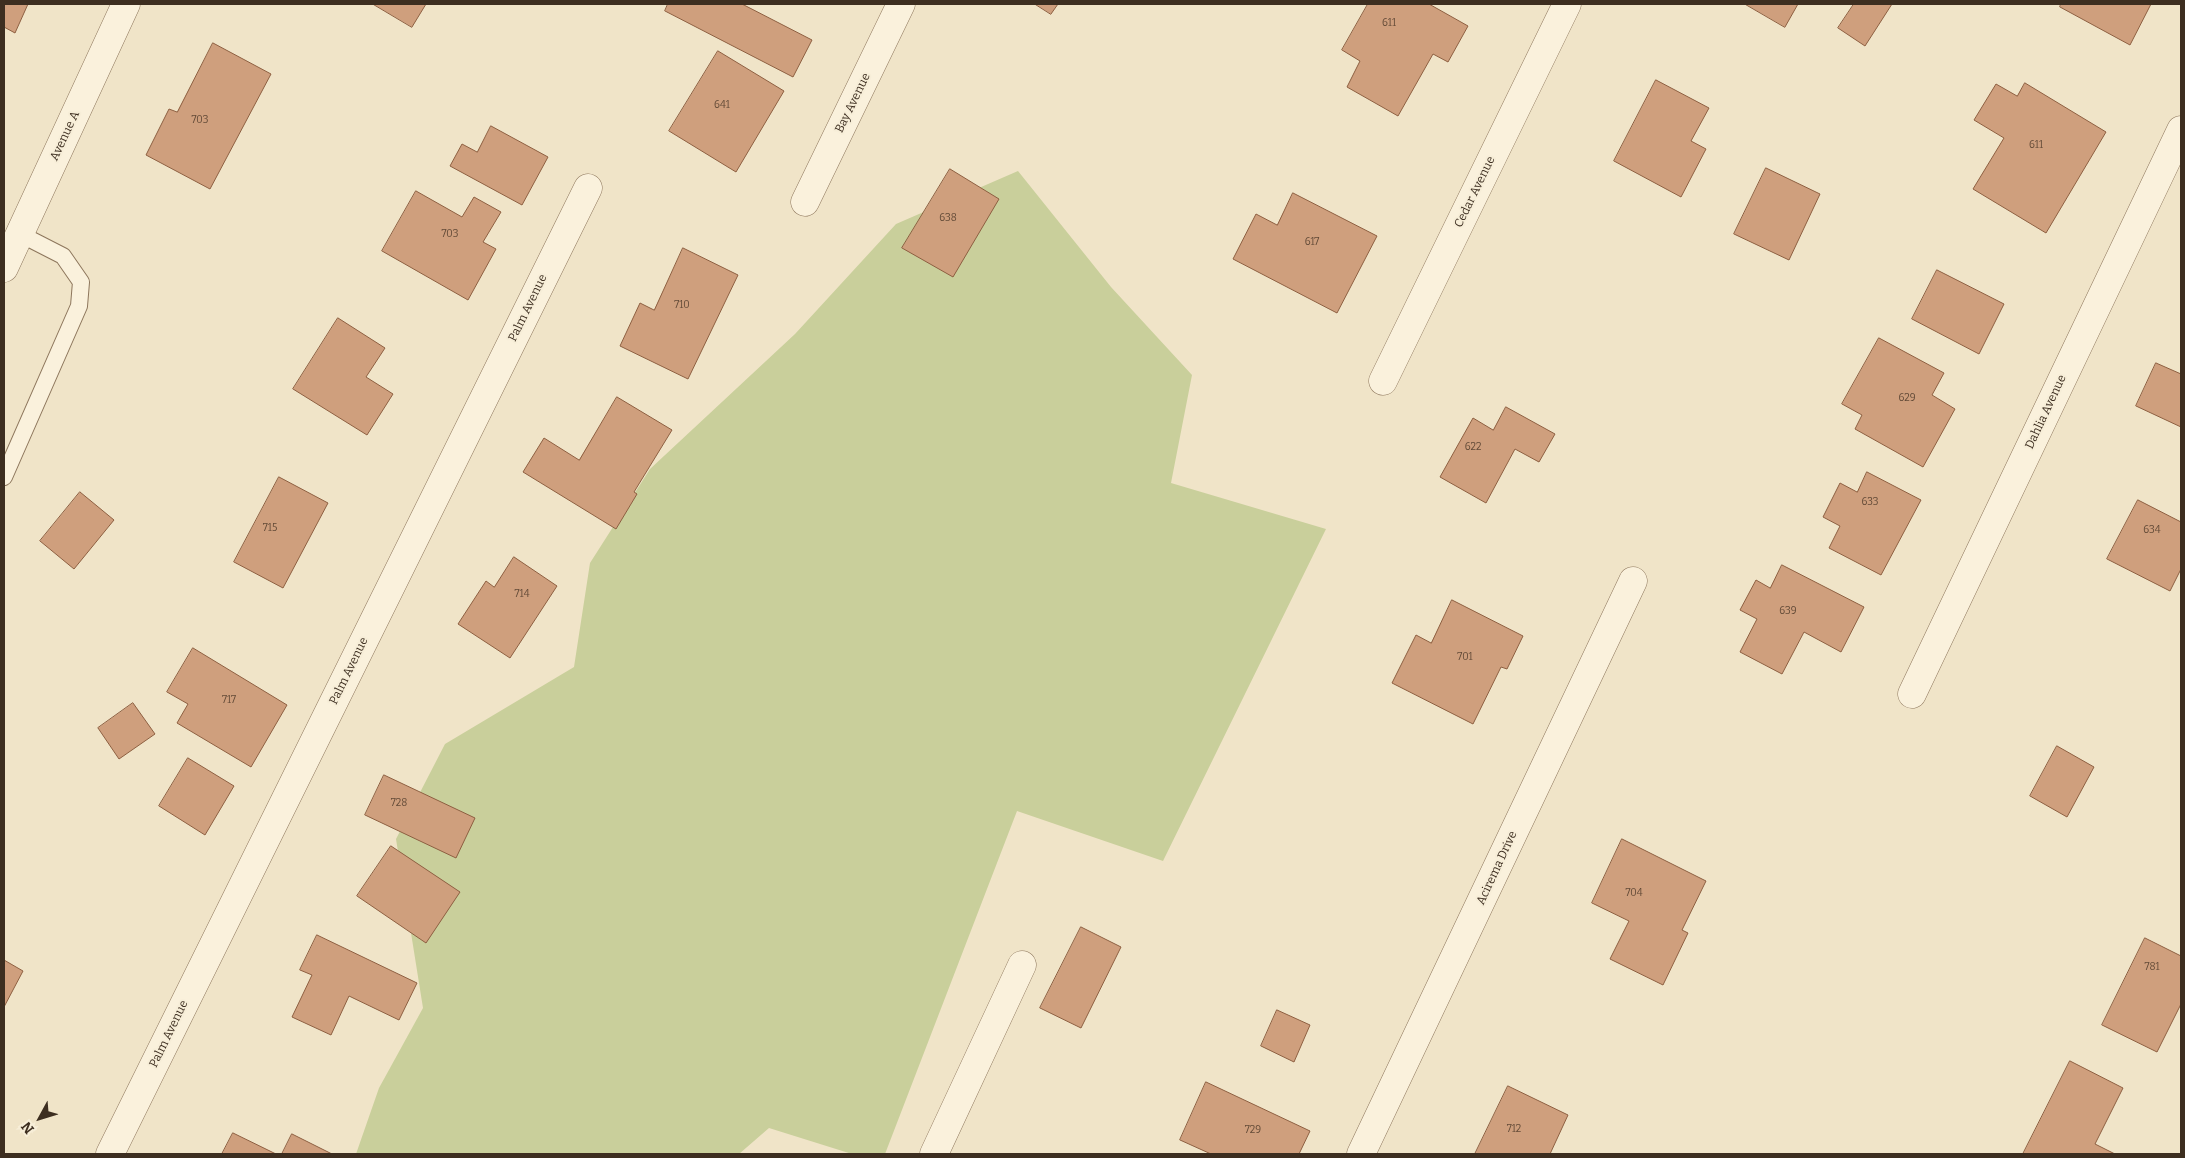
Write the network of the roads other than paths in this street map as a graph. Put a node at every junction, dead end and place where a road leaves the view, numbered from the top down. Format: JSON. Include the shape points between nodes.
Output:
{"nodes":[{"id":1,"x":126,"y":4,"type":"edge"},
{"id":2,"x":901,"y":4,"type":"edge"},
{"id":3,"x":1567,"y":4,"type":"edge"},
{"id":4,"x":2181,"y":130,"type":"edge"},
{"id":5,"x":588,"y":188,"type":"dead end"},
{"id":6,"x":805,"y":202,"type":"dead end"},
{"id":7,"x":20,"y":234,"type":"junction"},
{"id":8,"x":4,"y":268,"type":"edge"},
{"id":9,"x":1384,"y":381,"type":"dead end"},
{"id":10,"x":4,"y":477,"type":"edge"},
{"id":11,"x":1634,"y":581,"type":"dead end"},
{"id":12,"x":1912,"y":694,"type":"dead end"},
{"id":13,"x":1022,"y":965,"type":"dead end"},
{"id":14,"x":110,"y":1154,"type":"edge"},
{"id":15,"x":934,"y":1154,"type":"edge"},
{"id":16,"x":1361,"y":1154,"type":"edge"}],
"edges":[{"from":1,"to":7,"type":"street","name":"Avenue A"},
{"from":2,"to":6,"type":"street","name":"Bay Avenue"},
{"from":3,"to":9,"type":"street","name":"Cedar Avenue"},
{"from":4,"to":12,"type":"street","name":"Dahlia Avenue"},
{"from":5,"to":14,"type":"street","name":"Palm Avenue"},
{"from":7,"to":8,"type":"street","name":"Avenue A"},
{"from":7,"to":10,"type":"lane","via":[[63,256],[81,282],[80,298]]},
{"from":11,"to":16,"type":"street","name":"Acirema Drive"},
{"from":13,"to":15,"type":"street"}]}
